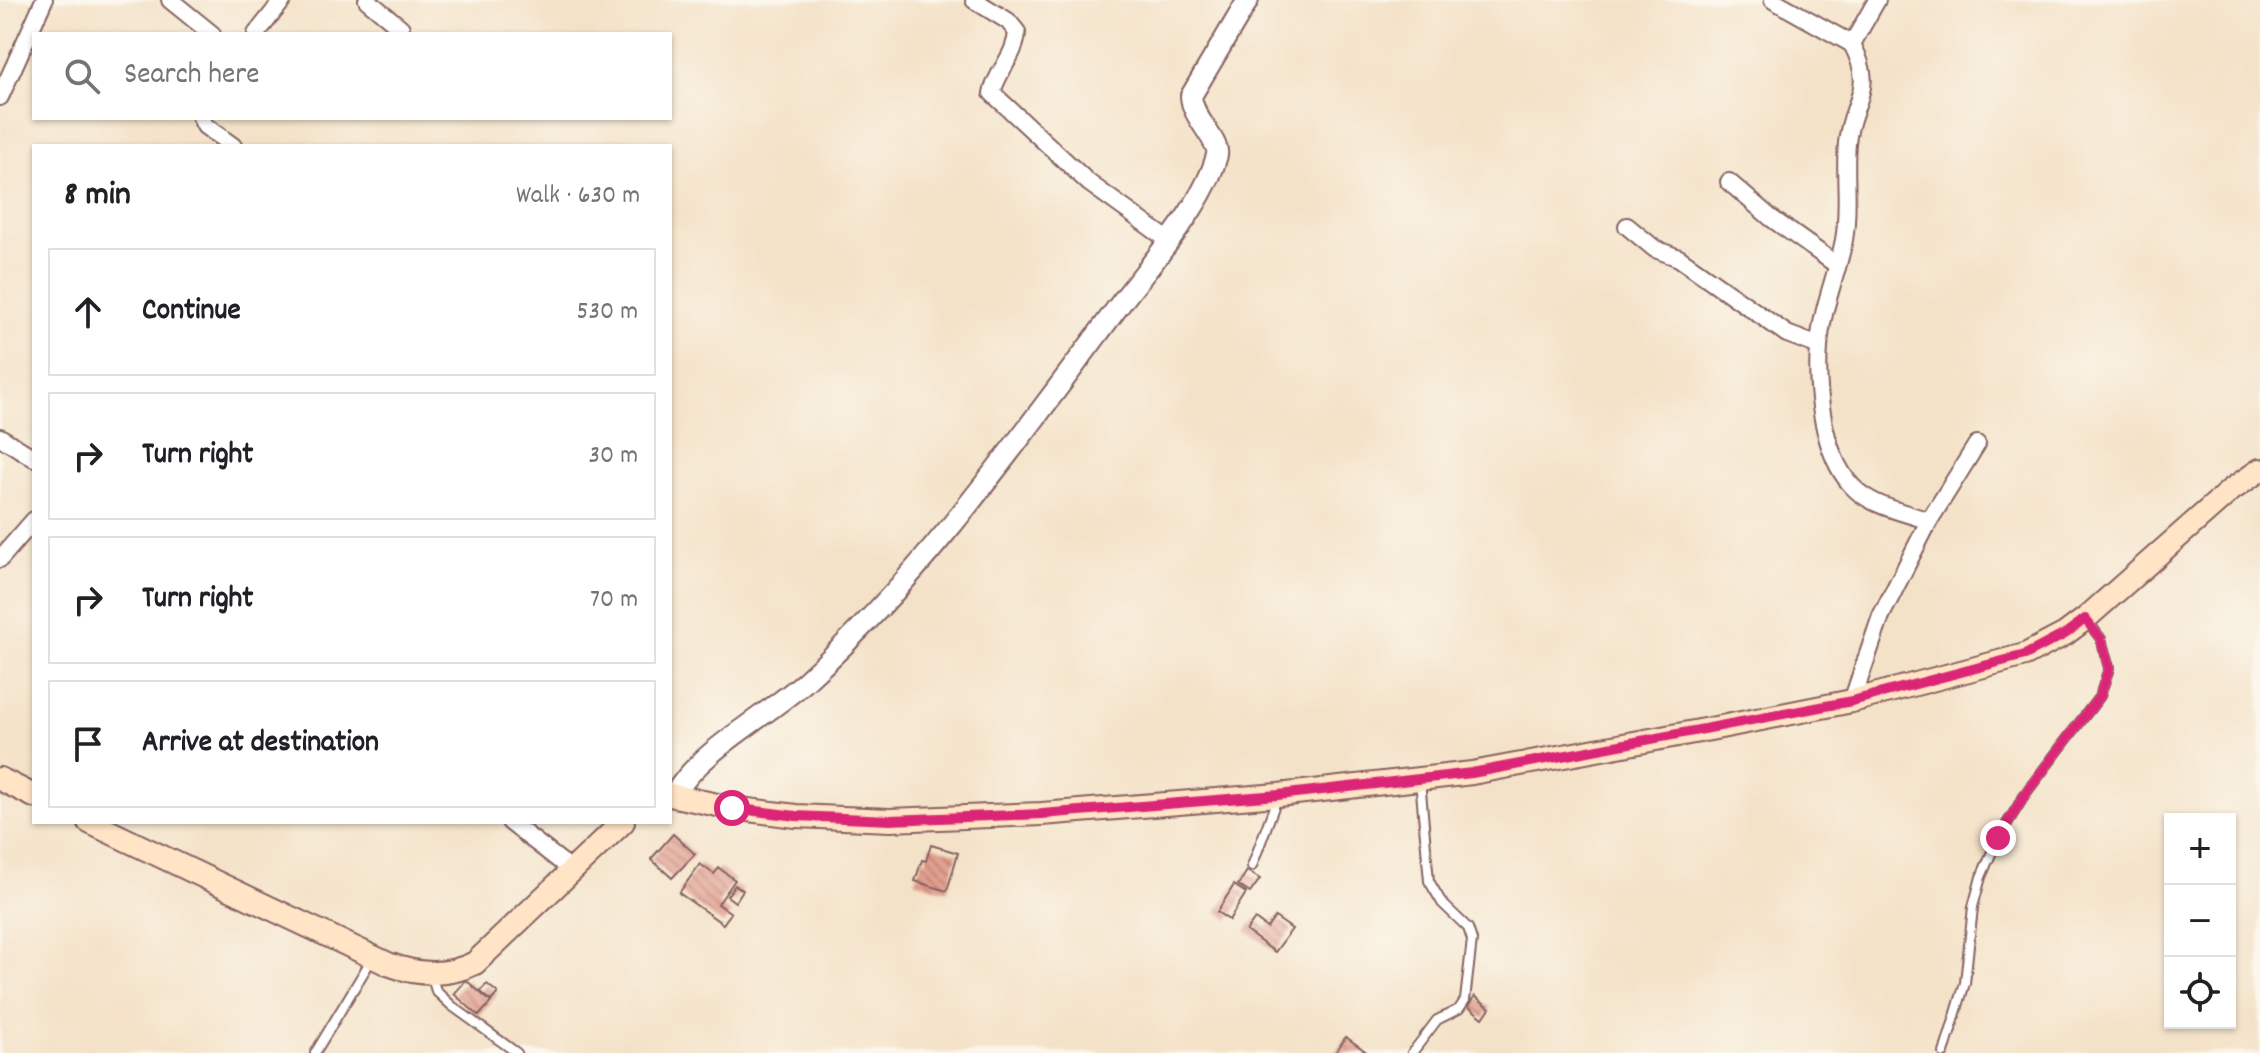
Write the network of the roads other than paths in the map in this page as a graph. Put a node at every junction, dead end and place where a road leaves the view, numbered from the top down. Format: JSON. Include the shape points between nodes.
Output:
{"nodes":[{"id":1,"x":44,"y":0,"type":"edge"},
{"id":2,"x":170,"y":0,"type":"edge"},
{"id":3,"x":283,"y":0,"type":"edge"},
{"id":4,"x":367,"y":0,"type":"edge"},
{"id":5,"x":974,"y":0,"type":"edge"},
{"id":6,"x":1248,"y":0,"type":"edge"},
{"id":7,"x":1773,"y":0,"type":"edge"},
{"id":8,"x":1877,"y":0,"type":"edge"},
{"id":9,"x":401,"y":28,"type":"dead end"},
{"id":10,"x":210,"y":32,"type":"edge"},
{"id":11,"x":258,"y":32,"type":"edge"},
{"id":12,"x":1852,"y":44,"type":"junction"},
{"id":13,"x":0,"y":97,"type":"edge"},
{"id":14,"x":202,"y":120,"type":"edge"},
{"id":15,"x":230,"y":144,"type":"edge"},
{"id":16,"x":1729,"y":182,"type":"dead end"},
{"id":17,"x":1627,"y":226,"type":"dead end"},
{"id":18,"x":1168,"y":240,"type":"junction"},
{"id":19,"x":1837,"y":265,"type":"junction"},
{"id":20,"x":1819,"y":346,"type":"junction"},
{"id":21,"x":0,"y":437,"type":"edge"},
{"id":22,"x":1977,"y":444,"type":"dead end"},
{"id":23,"x":32,"y":457,"type":"edge"},
{"id":24,"x":2260,"y":470,"type":"edge"},
{"id":25,"x":1929,"y":521,"type":"junction"},
{"id":26,"x":32,"y":522,"type":"edge"},
{"id":27,"x":0,"y":559,"type":"edge"},
{"id":28,"x":2085,"y":619,"type":"junction"},
{"id":29,"x":1852,"y":701,"type":"junction"},
{"id":30,"x":0,"y":779,"type":"edge"},
{"id":31,"x":1420,"y":779,"type":"junction"},
{"id":32,"x":32,"y":795,"type":"edge"},
{"id":33,"x":672,"y":795,"type":"edge"},
{"id":34,"x":1278,"y":795,"type":"junction"},
{"id":35,"x":93,"y":824,"type":"edge"},
{"id":36,"x":513,"y":824,"type":"edge"},
{"id":37,"x":621,"y":824,"type":"edge"},
{"id":38,"x":1252,"y":866,"type":"dead end"},
{"id":39,"x":573,"y":871,"type":"junction"},
{"id":40,"x":373,"y":956,"type":"junction"},
{"id":41,"x":431,"y":973,"type":"junction"},
{"id":42,"x":315,"y":1053,"type":"edge"},
{"id":43,"x":517,"y":1053,"type":"edge"},
{"id":44,"x":1412,"y":1053,"type":"edge"},
{"id":45,"x":1944,"y":1053,"type":"edge"}],
"edges":[{"from":1,"to":13,"type":"street"},
{"from":2,"to":10,"type":"street"},
{"from":3,"to":11,"type":"street"},
{"from":4,"to":9,"type":"street"},
{"from":5,"to":18,"type":"street","via":[[1017,32],[1017,43],[992,93],[1089,183]]},
{"from":6,"to":18,"type":"street","via":[[1191,96],[1218,152],[1207,181]]},
{"from":7,"to":12,"type":"street"},
{"from":8,"to":12,"type":"street"},
{"from":12,"to":19,"type":"street","via":[[1864,83],[1847,140],[1847,220]]},
{"from":14,"to":15,"type":"street"},
{"from":16,"to":19,"type":"street"},
{"from":17,"to":20,"type":"street","via":[[1787,334]]},
{"from":18,"to":33,"type":"street","via":[[981,489],[885,604],[806,682],[686,776]]},
{"from":19,"to":20,"type":"street"},
{"from":20,"to":25,"type":"street","via":[[1823,414],[1837,465],[1859,492]]},
{"from":21,"to":23,"type":"street"},
{"from":22,"to":25,"type":"street"},
{"from":24,"to":28,"type":"main road"},
{"from":25,"to":29,"type":"street","via":[[1881,616]]},
{"from":26,"to":27,"type":"street"},
{"from":28,"to":29,"type":"main road","via":[[2025,655]]},
{"from":28,"to":45,"type":"lane","via":[[2101,639],[2109,668],[2105,682],[2100,696],[2028,790],[1981,877],[1965,983]]},
{"from":29,"to":31,"type":"main road"},
{"from":30,"to":32,"type":"main road"},
{"from":31,"to":34,"type":"main road"},
{"from":31,"to":44,"type":"lane","via":[[1429,881],[1442,903],[1471,931],[1472,940],[1465,1000],[1437,1020]]},
{"from":33,"to":34,"type":"main road","via":[[796,816],[890,820]]},
{"from":34,"to":38,"type":"lane"},
{"from":35,"to":40,"type":"main road"},
{"from":36,"to":39,"type":"street"},
{"from":37,"to":39,"type":"main road"},
{"from":39,"to":41,"type":"main road","via":[[475,963]]},
{"from":40,"to":41,"type":"main road","via":[[404,970]]},
{"from":40,"to":42,"type":"lane"},
{"from":41,"to":43,"type":"lane","via":[[436,991],[452,1006]]}]}
